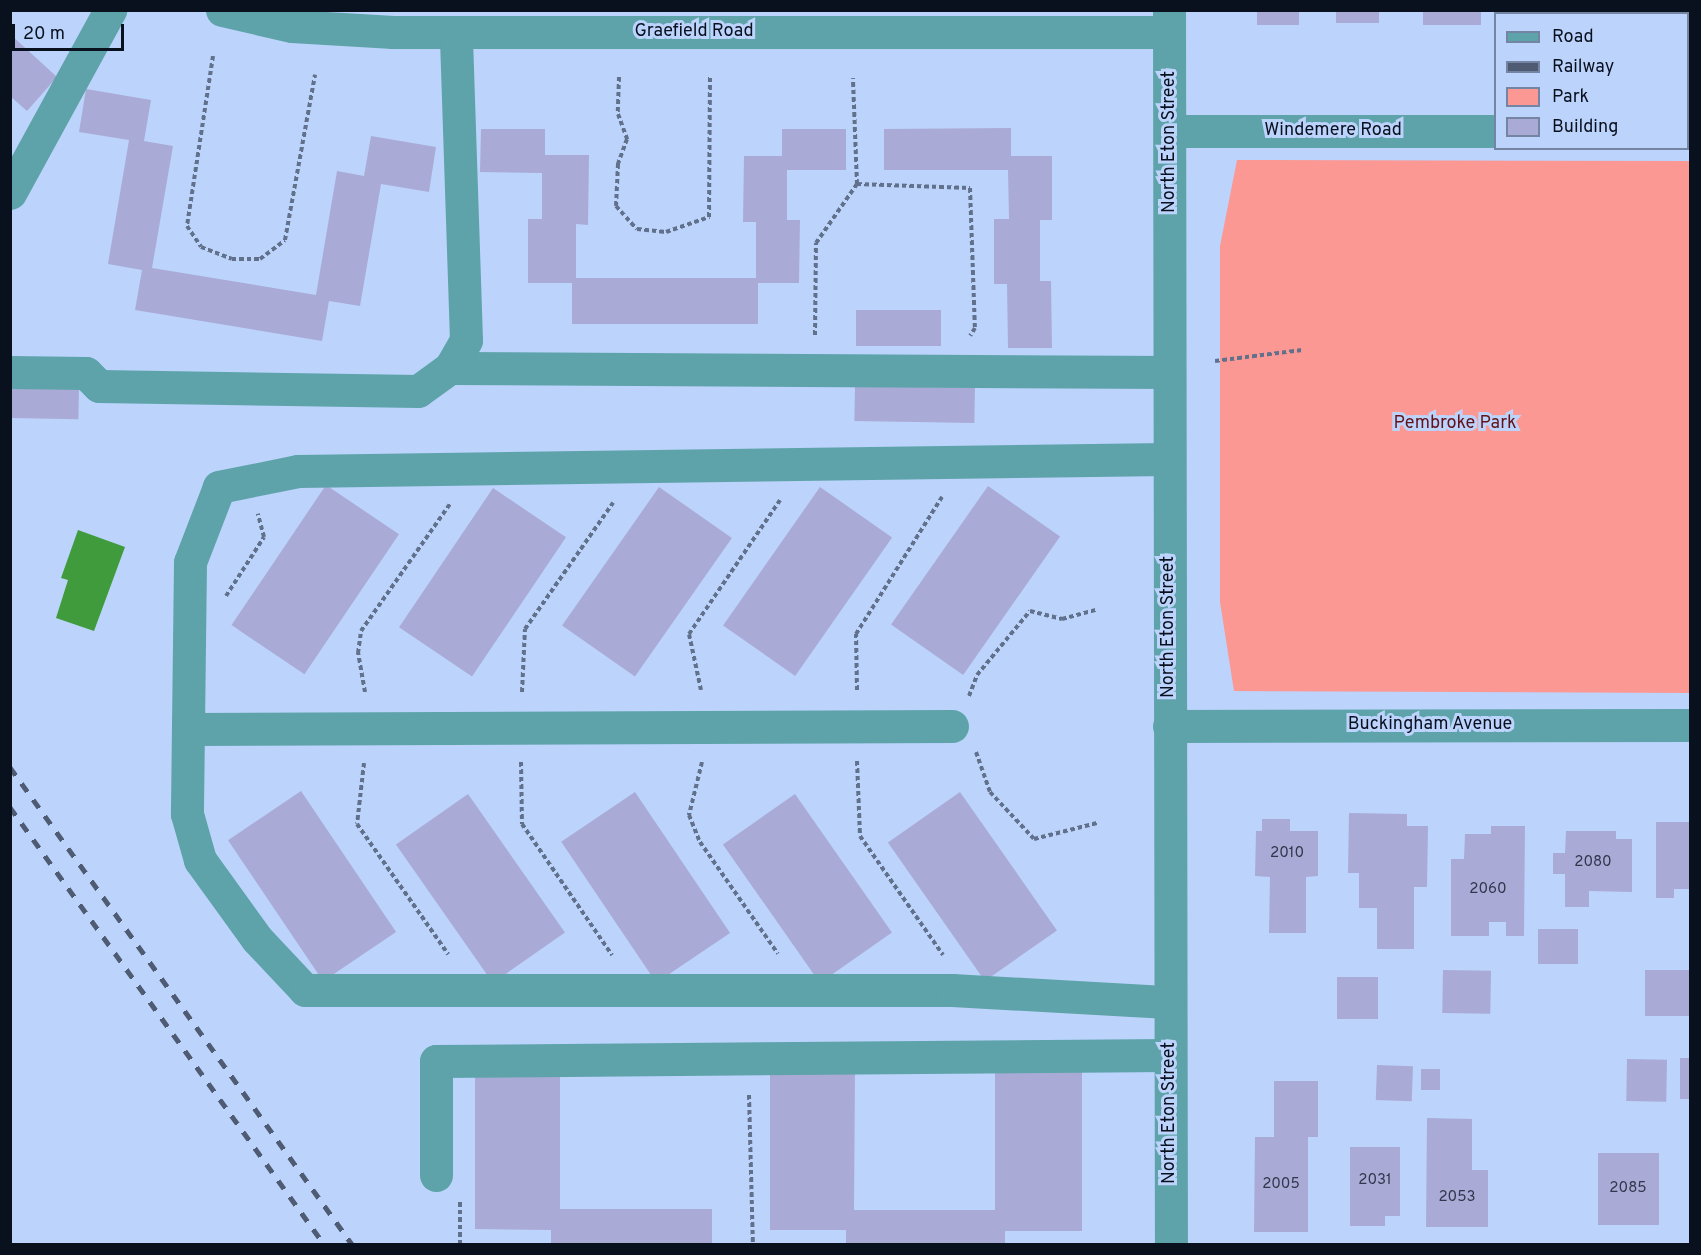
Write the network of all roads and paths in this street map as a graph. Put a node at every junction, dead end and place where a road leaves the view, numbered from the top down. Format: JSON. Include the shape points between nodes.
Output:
{"nodes":[{"id":1,"x":110,"y":10,"type":"edge"},
{"id":2,"x":222,"y":10,"type":"edge"},
{"id":3,"x":294,"y":18,"type":"edge"},
{"id":4,"x":1169,"y":21,"type":"edge"},
{"id":5,"x":456,"y":32,"type":"junction"},
{"id":6,"x":213,"y":56,"type":"dead end"},
{"id":7,"x":315,"y":75,"type":"dead end"},
{"id":8,"x":619,"y":77,"type":"dead end"},
{"id":9,"x":710,"y":77,"type":"dead end"},
{"id":10,"x":853,"y":78,"type":"dead end"},
{"id":11,"x":1170,"y":131,"type":"junction"},
{"id":12,"x":1494,"y":131,"type":"edge"},
{"id":13,"x":856,"y":184,"type":"junction"},
{"id":14,"x":10,"y":193,"type":"edge"},
{"id":15,"x":1302,"y":350,"type":"dead end"},
{"id":16,"x":1215,"y":361,"type":"dead end"},
{"id":17,"x":450,"y":368,"type":"junction"},
{"id":18,"x":815,"y":370,"type":"junction"},
{"id":19,"x":948,"y":371,"type":"junction"},
{"id":20,"x":10,"y":372,"type":"edge"},
{"id":21,"x":1169,"y":372,"type":"junction"},
{"id":22,"x":1168,"y":459,"type":"junction"},
{"id":23,"x":1096,"y":610,"type":"dead end"},
{"id":24,"x":1690,"y":725,"type":"edge"},
{"id":25,"x":952,"y":726,"type":"junction"},
{"id":26,"x":1169,"y":726,"type":"junction"},
{"id":27,"x":188,"y":729,"type":"junction"},
{"id":28,"x":1097,"y":823,"type":"dead end"},
{"id":29,"x":1169,"y":1002,"type":"junction"},
{"id":30,"x":1169,"y":1055,"type":"junction"},
{"id":31,"x":749,"y":1058,"type":"junction"},
{"id":32,"x":436,"y":1175,"type":"dead end"},
{"id":33,"x":753,"y":1245,"type":"edge"},
{"id":34,"x":1171,"y":1245,"type":"edge"}],
"edges":[{"from":1,"to":14,"type":"street"},
{"from":2,"to":3,"type":"street","name":"Graefield Road"},
{"from":3,"to":5,"type":"street","name":"Graefield Road"},
{"from":4,"to":5,"type":"street","name":"Graefield Road"},
{"from":4,"to":11,"type":"street","name":"North Eton Street"},
{"from":5,"to":17,"type":"street","via":[[466,340]]},
{"from":6,"to":7,"type":"path","via":[[187,218],[201,247],[232,260],[260,259],[285,240]]},
{"from":8,"to":9,"type":"path","via":[[618,114],[627,139],[618,164],[616,206],[638,229],[666,232],[709,217]]},
{"from":10,"to":13,"type":"path"},
{"from":11,"to":12,"type":"street","name":"Windemere Road"},
{"from":11,"to":21,"type":"street","name":"North Eton Street"},
{"from":13,"to":18,"type":"path","via":[[816,243]]},
{"from":13,"to":19,"type":"path","via":[[970,188],[975,328]]},
{"from":15,"to":16,"type":"path"},
{"from":17,"to":18,"type":"street"},
{"from":17,"to":20,"type":"street","via":[[418,391],[99,386],[86,373]]},
{"from":18,"to":19,"type":"street"},
{"from":19,"to":21,"type":"street"},
{"from":21,"to":22,"type":"street","name":"North Eton Street"},
{"from":22,"to":26,"type":"street","name":"North Eton Street"},
{"from":22,"to":27,"type":"street","via":[[298,471],[219,487],[190,562]]},
{"from":23,"to":25,"type":"path","via":[[1062,619],[1030,611],[977,675]]},
{"from":24,"to":26,"type":"street","name":"Buckingham Avenue"},
{"from":25,"to":27,"type":"street"},
{"from":25,"to":28,"type":"path","via":[[982,757],[990,792],[1034,838]]},
{"from":26,"to":29,"type":"street","name":"North Eton Street"},
{"from":27,"to":29,"type":"street","via":[[187,814],[200,860],[257,939],[305,990],[952,990]]},
{"from":29,"to":30,"type":"street","name":"North Eton Street"},
{"from":30,"to":31,"type":"street"},
{"from":30,"to":34,"type":"street","name":"North Eton Street"},
{"from":31,"to":32,"type":"street","via":[[436,1061]]},
{"from":31,"to":33,"type":"path"}]}
